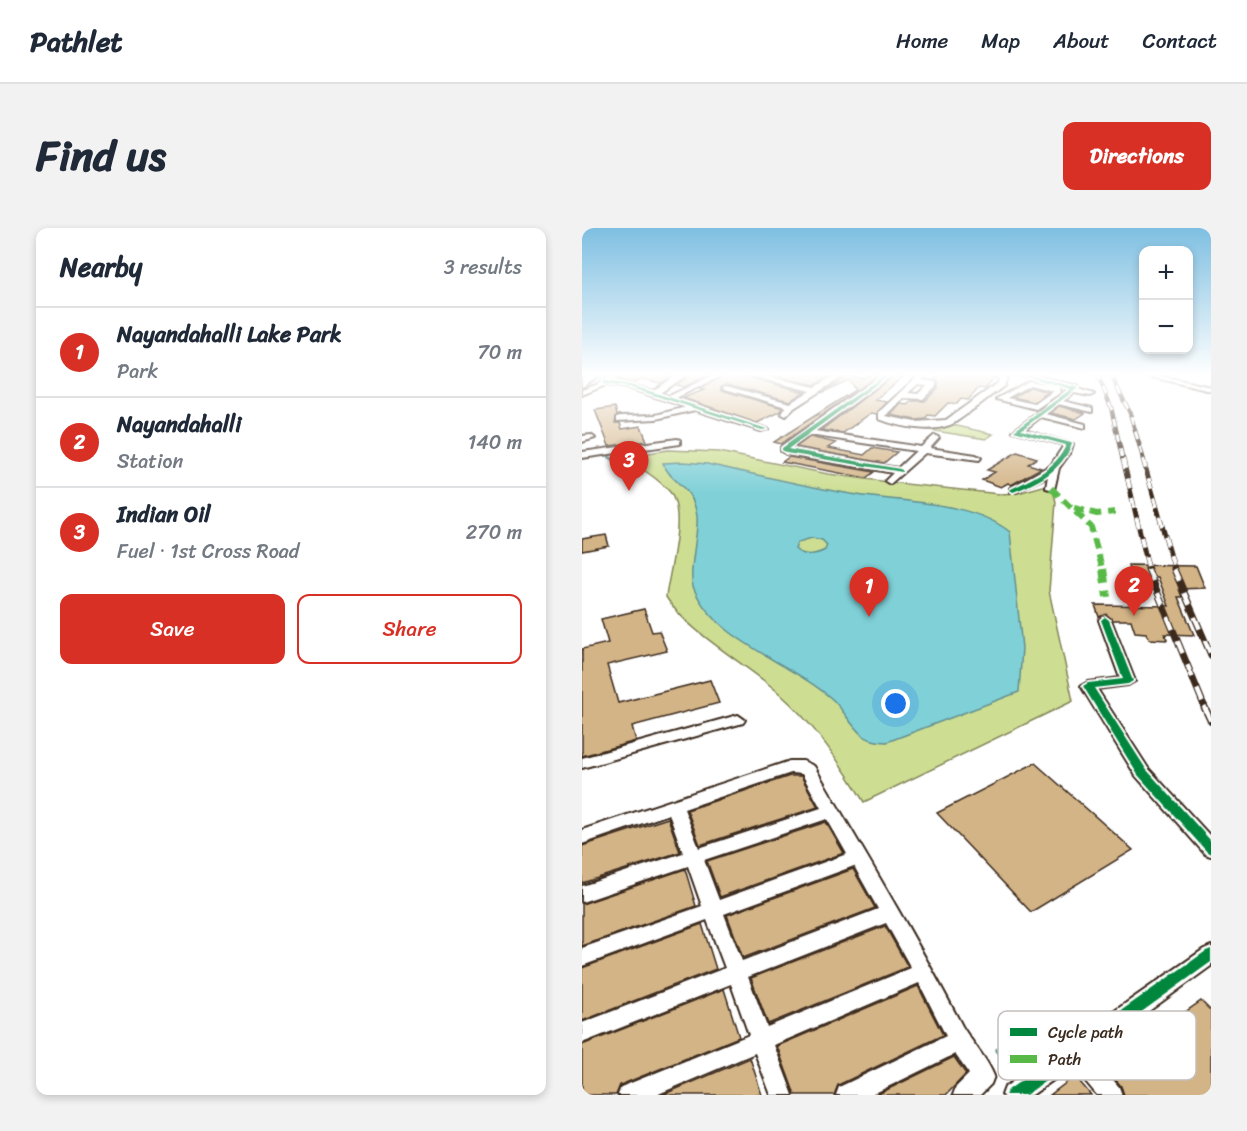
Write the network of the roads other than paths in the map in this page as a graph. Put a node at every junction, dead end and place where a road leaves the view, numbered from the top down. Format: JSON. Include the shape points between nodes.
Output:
{"nodes":[{"id":1,"x":671,"y":413,"type":"edge"},
{"id":2,"x":717,"y":413,"type":"edge"},
{"id":3,"x":834,"y":413,"type":"edge"},
{"id":4,"x":883,"y":413,"type":"edge"},
{"id":5,"x":962,"y":413,"type":"edge"},
{"id":6,"x":1041,"y":415,"type":"joint"},
{"id":7,"x":620,"y":419,"type":"dead end"},
{"id":8,"x":1082,"y":426,"type":"dead end"},
{"id":9,"x":764,"y":429,"type":"dead end"},
{"id":10,"x":808,"y":432,"type":"junction"},
{"id":11,"x":935,"y":438,"type":"dead end"},
{"id":12,"x":677,"y":442,"type":"dead end"},
{"id":13,"x":924,"y":450,"type":"junction"},
{"id":14,"x":582,"y":455,"type":"edge"},
{"id":15,"x":976,"y":458,"type":"dead end"},
{"id":16,"x":1054,"y":468,"type":"junction"},
{"id":17,"x":900,"y":471,"type":"junction"},
{"id":18,"x":890,"y":481,"type":"dead end"},
{"id":19,"x":1051,"y":488,"type":"dead end"},
{"id":20,"x":1013,"y":490,"type":"dead end"},
{"id":21,"x":1105,"y":620,"type":"dead end"},
{"id":22,"x":738,"y":720,"type":"dead end"},
{"id":23,"x":582,"y":763,"type":"edge"},
{"id":24,"x":674,"y":805,"type":"junction"},
{"id":25,"x":831,"y":811,"type":"junction"},
{"id":26,"x":582,"y":837,"type":"edge"},
{"id":27,"x":1211,"y":849,"type":"edge"},
{"id":28,"x":693,"y":857,"type":"junction"},
{"id":29,"x":856,"y":858,"type":"junction"},
{"id":30,"x":582,"y":894,"type":"edge"},
{"id":31,"x":713,"y":910,"type":"junction"},
{"id":32,"x":890,"y":913,"type":"junction"},
{"id":33,"x":1211,"y":955,"type":"edge"},
{"id":34,"x":582,"y":957,"type":"edge"},
{"id":35,"x":924,"y":972,"type":"junction"},
{"id":36,"x":737,"y":974,"type":"junction"},
{"id":37,"x":1132,"y":1011,"type":"edge"},
{"id":38,"x":582,"y":1033,"type":"edge"},
{"id":39,"x":762,"y":1040,"type":"junction"},
{"id":40,"x":959,"y":1041,"type":"junction"},
{"id":41,"x":1034,"y":1080,"type":"edge"},
{"id":42,"x":1099,"y":1080,"type":"edge"},
{"id":43,"x":628,"y":1095,"type":"edge"},
{"id":44,"x":782,"y":1095,"type":"edge"},
{"id":45,"x":847,"y":1095,"type":"edge"},
{"id":46,"x":964,"y":1095,"type":"edge"},
{"id":47,"x":1013,"y":1095,"type":"edge"},
{"id":48,"x":1111,"y":1095,"type":"edge"}],
"edges":[{"from":1,"to":7,"type":"street"},
{"from":2,"to":9,"type":"street"},
{"from":3,"to":10,"type":"street"},
{"from":4,"to":5,"type":"street","via":[[882,417],[940,425]]},
{"from":6,"to":8,"type":"street"},
{"from":6,"to":16,"type":"street","via":[[1017,431],[1069,444]]},
{"from":10,"to":13,"type":"street"},
{"from":10,"to":17,"type":"street","via":[[784,449]]},
{"from":11,"to":13,"type":"street"},
{"from":12,"to":14,"type":"street"},
{"from":13,"to":15,"type":"street"},
{"from":13,"to":17,"type":"street"},
{"from":16,"to":19,"type":"street"},
{"from":16,"to":20,"type":"street"},
{"from":17,"to":18,"type":"street"},
{"from":21,"to":27,"type":"street","via":[[1128,681],[1088,686],[1142,772]]},
{"from":22,"to":23,"type":"street"},
{"from":24,"to":25,"type":"street","via":[[797,766],[808,770]]},
{"from":24,"to":26,"type":"street"},
{"from":24,"to":28,"type":"street"},
{"from":25,"to":28,"type":"street"},
{"from":25,"to":29,"type":"street"},
{"from":28,"to":30,"type":"street"},
{"from":28,"to":31,"type":"street"},
{"from":29,"to":31,"type":"street"},
{"from":29,"to":32,"type":"street"},
{"from":31,"to":34,"type":"street"},
{"from":31,"to":36,"type":"street"},
{"from":32,"to":35,"type":"street"},
{"from":32,"to":36,"type":"street"},
{"from":33,"to":37,"type":"street"},
{"from":35,"to":39,"type":"street"},
{"from":35,"to":40,"type":"street"},
{"from":36,"to":38,"type":"street"},
{"from":36,"to":39,"type":"street"},
{"from":39,"to":43,"type":"street"},
{"from":39,"to":44,"type":"street"},
{"from":40,"to":45,"type":"street"},
{"from":40,"to":46,"type":"street","via":[[983,1076]]},
{"from":41,"to":47,"type":"street"},
{"from":42,"to":48,"type":"street"}]}
